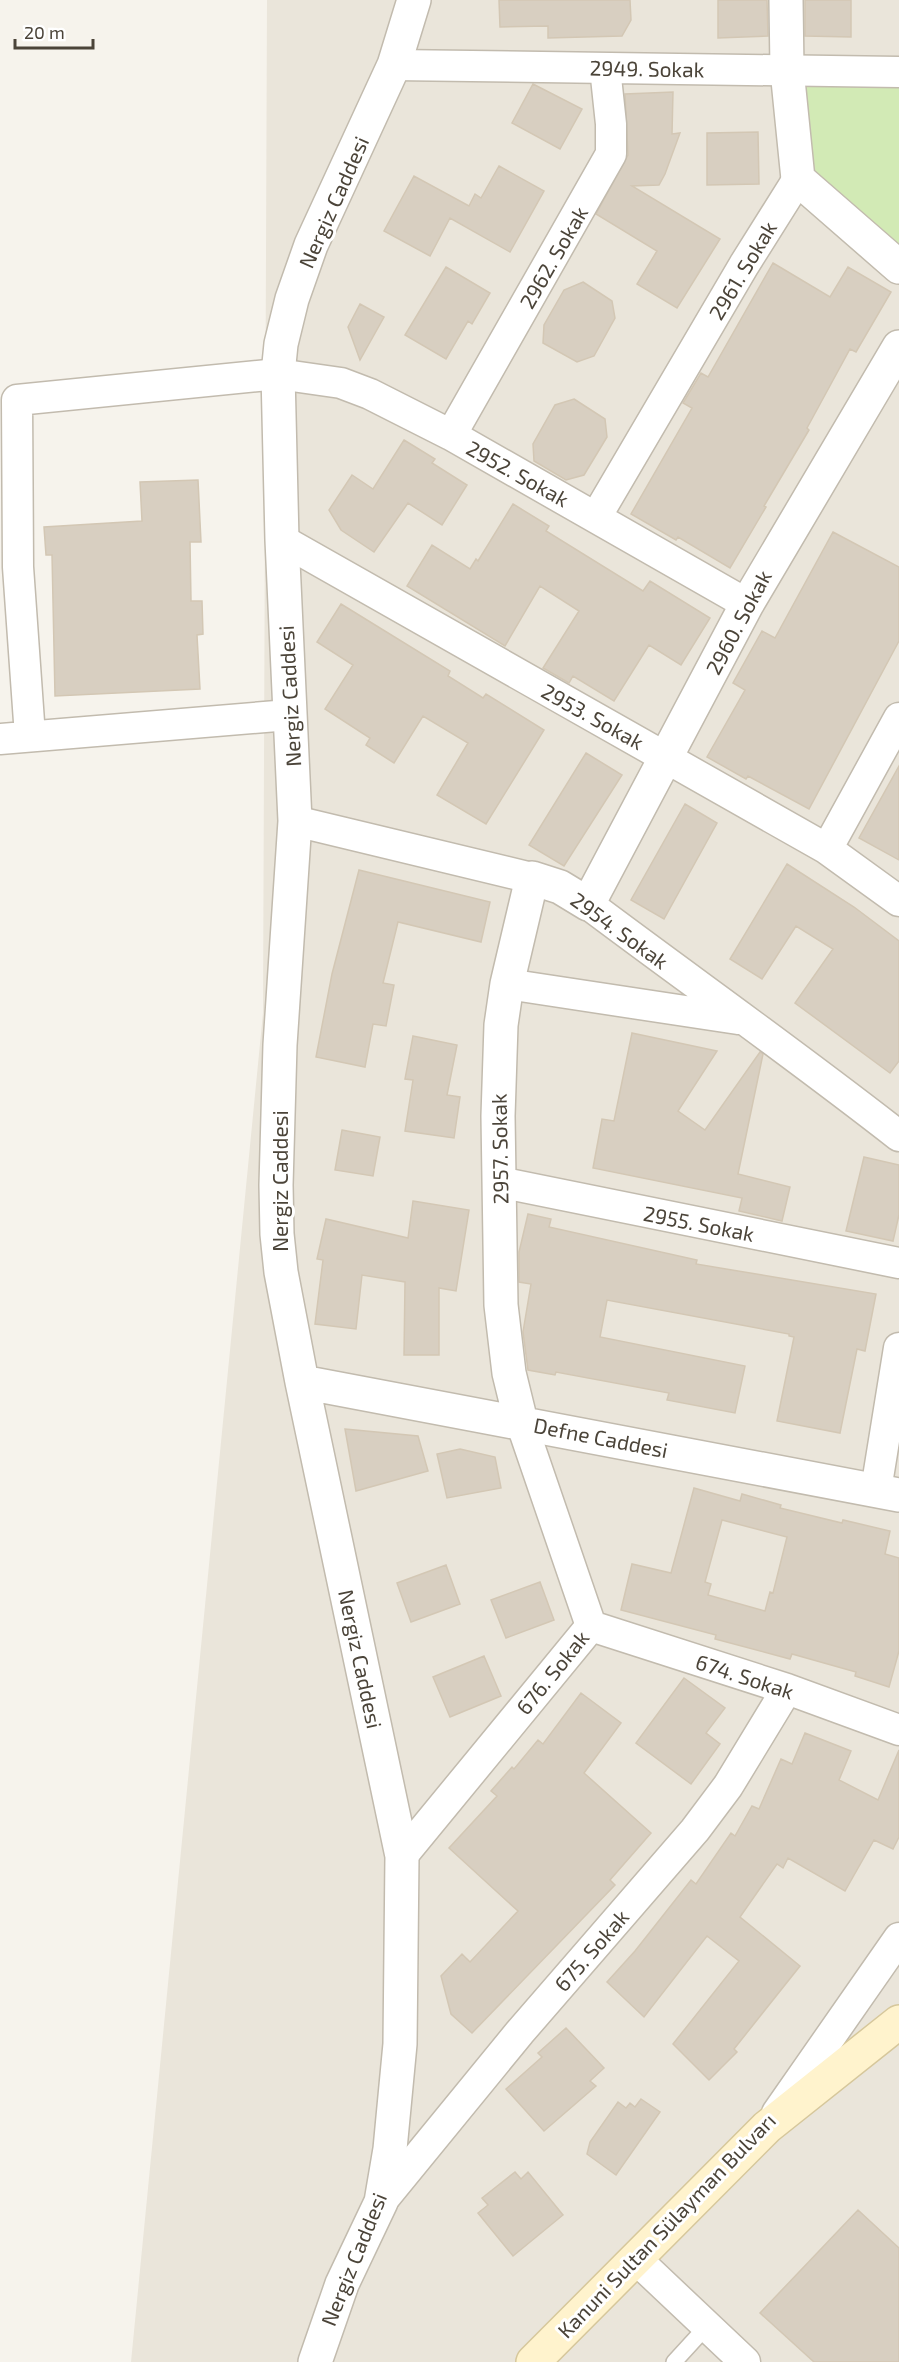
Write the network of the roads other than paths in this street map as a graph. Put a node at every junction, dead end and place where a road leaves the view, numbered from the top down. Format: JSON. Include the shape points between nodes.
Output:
{"nodes":[{"id":1,"x":414,"y":0,"type":"edge"},
{"id":2,"x":786,"y":0,"type":"edge"},
{"id":3,"x":394,"y":65,"type":"junction"},
{"id":4,"x":605,"y":68,"type":"junction"},
{"id":5,"x":787,"y":70,"type":"junction"},
{"id":6,"x":899,"y":72,"type":"edge"},
{"id":7,"x":798,"y":179,"type":"junction"},
{"id":8,"x":899,"y":267,"type":"edge"},
{"id":9,"x":899,"y":347,"type":"edge"},
{"id":10,"x":278,"y":374,"type":"junction"},
{"id":11,"x":8,"y":400,"type":"edge"},
{"id":12,"x":451,"y":435,"type":"junction"},
{"id":13,"x":596,"y":517,"type":"junction"},
{"id":14,"x":282,"y":540,"type":"junction"},
{"id":15,"x":9,"y":567,"type":"edge"},
{"id":16,"x":747,"y":603,"type":"junction"},
{"id":17,"x":290,"y":715,"type":"junction"},
{"id":18,"x":899,"y":718,"type":"edge"},
{"id":19,"x":30,"y":736,"type":"junction"},
{"id":20,"x":0,"y":739,"type":"edge"},
{"id":21,"x":667,"y":757,"type":"junction"},
{"id":22,"x":295,"y":821,"type":"junction"},
{"id":23,"x":827,"y":849,"type":"junction"},
{"id":24,"x":532,"y":878,"type":"junction"},
{"id":25,"x":899,"y":901,"type":"edge"},
{"id":26,"x":588,"y":904,"type":"junction"},
{"id":27,"x":507,"y":984,"type":"junction"},
{"id":28,"x":741,"y":1019,"type":"junction"},
{"id":29,"x":899,"y":1136,"type":"edge"},
{"id":30,"x":499,"y":1182,"type":"junction"},
{"id":31,"x":899,"y":1263,"type":"edge"},
{"id":32,"x":899,"y":1348,"type":"edge"},
{"id":33,"x":302,"y":1382,"type":"junction"},
{"id":34,"x":521,"y":1422,"type":"junction"},
{"id":35,"x":887,"y":1492,"type":"edge"},
{"id":36,"x":591,"y":1626,"type":"junction"},
{"id":37,"x":787,"y":1689,"type":"junction"},
{"id":38,"x":899,"y":1730,"type":"edge"},
{"id":39,"x":402,"y":1856,"type":"junction"},
{"id":40,"x":899,"y":1938,"type":"edge"},
{"id":41,"x":899,"y":2022,"type":"edge"},
{"id":42,"x":767,"y":2127,"type":"junction"},
{"id":43,"x":381,"y":2202,"type":"junction"},
{"id":44,"x":636,"y":2259,"type":"junction"},
{"id":45,"x":707,"y":2326,"type":"junction"},
{"id":46,"x":315,"y":2362,"type":"edge"},
{"id":47,"x":533,"y":2362,"type":"edge"},
{"id":48,"x":674,"y":2362,"type":"edge"},
{"id":49,"x":745,"y":2362,"type":"edge"}],
"edges":[{"from":1,"to":3,"type":"street","name":"Nergiz Caddesi"},
{"from":2,"to":5,"type":"street"},
{"from":3,"to":4,"type":"street","name":"2949. Sokak"},
{"from":3,"to":10,"type":"street","name":"Nergiz Caddesi","via":[[311,245],[292,299]]},
{"from":4,"to":5,"type":"street","name":"2949. Sokak"},
{"from":4,"to":12,"type":"street","name":"2962. Sokak","via":[[610,154]]},
{"from":5,"to":6,"type":"street","name":"2949. Sokak"},
{"from":5,"to":7,"type":"street"},
{"from":7,"to":8,"type":"street"},
{"from":7,"to":13,"type":"street","name":"2961. Sokak"},
{"from":9,"to":16,"type":"street","name":"2960. Sokak"},
{"from":10,"to":11,"type":"street","name":"2952. Sokak"},
{"from":10,"to":12,"type":"street","name":"2952. Sokak","via":[[341,383]]},
{"from":10,"to":14,"type":"street","name":"Nergiz Caddesi"},
{"from":11,"to":15,"type":"street"},
{"from":12,"to":13,"type":"street","name":"2952. Sokak"},
{"from":13,"to":16,"type":"street","name":"2952. Sokak"},
{"from":14,"to":17,"type":"street","name":"Nergiz Caddesi"},
{"from":14,"to":21,"type":"street","name":"2953. Sokak"},
{"from":15,"to":19,"type":"street"},
{"from":16,"to":21,"type":"street","name":"2960. Sokak"},
{"from":17,"to":19,"type":"street"},
{"from":17,"to":22,"type":"street","name":"Nergiz Caddesi"},
{"from":18,"to":23,"type":"street"},
{"from":19,"to":20,"type":"street"},
{"from":21,"to":23,"type":"street","name":"2953. Sokak"},
{"from":21,"to":26,"type":"street","name":"2960. Sokak"},
{"from":22,"to":24,"type":"street","name":"2954. Sokak"},
{"from":22,"to":33,"type":"street","name":"Nergiz Caddesi","via":[[280,1045],[276,1185],[281,1272]]},
{"from":23,"to":25,"type":"street","name":"2953. Sokak"},
{"from":24,"to":26,"type":"street","name":"2954. Sokak","via":[[560,887]]},
{"from":24,"to":27,"type":"street","name":"2957. Sokak"},
{"from":26,"to":28,"type":"street","name":"2954. Sokak"},
{"from":27,"to":28,"type":"street"},
{"from":27,"to":30,"type":"street","name":"2957. Sokak","via":[[499,1067]]},
{"from":28,"to":29,"type":"street","name":"2954. Sokak"},
{"from":30,"to":31,"type":"street","name":"2955. Sokak"},
{"from":30,"to":34,"type":"street","name":"2957. Sokak","via":[[501,1305],[509,1373]]},
{"from":32,"to":35,"type":"street"},
{"from":33,"to":34,"type":"street","name":"Defne Caddesi"},
{"from":33,"to":39,"type":"street","name":"Nergiz Caddesi"},
{"from":34,"to":35,"type":"street","name":"Defne Caddesi"},
{"from":34,"to":36,"type":"street","name":"676. Sokak"},
{"from":36,"to":37,"type":"street","name":"674. Sokak"},
{"from":36,"to":39,"type":"street","name":"676. Sokak"},
{"from":37,"to":38,"type":"street","name":"674. Sokak"},
{"from":37,"to":43,"type":"street","name":"675. Sokak","via":[[728,1786],[695,1830],[520,2032]]},
{"from":39,"to":43,"type":"street","name":"Nergiz Caddesi","via":[[400,2044]]},
{"from":40,"to":42,"type":"street","name":"Kanuni Sultan Sülayman Bulvarı"},
{"from":41,"to":42,"type":"main road"},
{"from":42,"to":44,"type":"main road","name":"Kanuni Sultan Sülayman Bulvarı"},
{"from":43,"to":46,"type":"street","name":"Nergiz Caddesi","via":[[342,2283]]},
{"from":44,"to":45,"type":"street"},
{"from":44,"to":47,"type":"main road","name":"Kanuni Sultan Sülayman Bulvarı"},
{"from":45,"to":48,"type":"lane"},
{"from":45,"to":49,"type":"street"}]}
